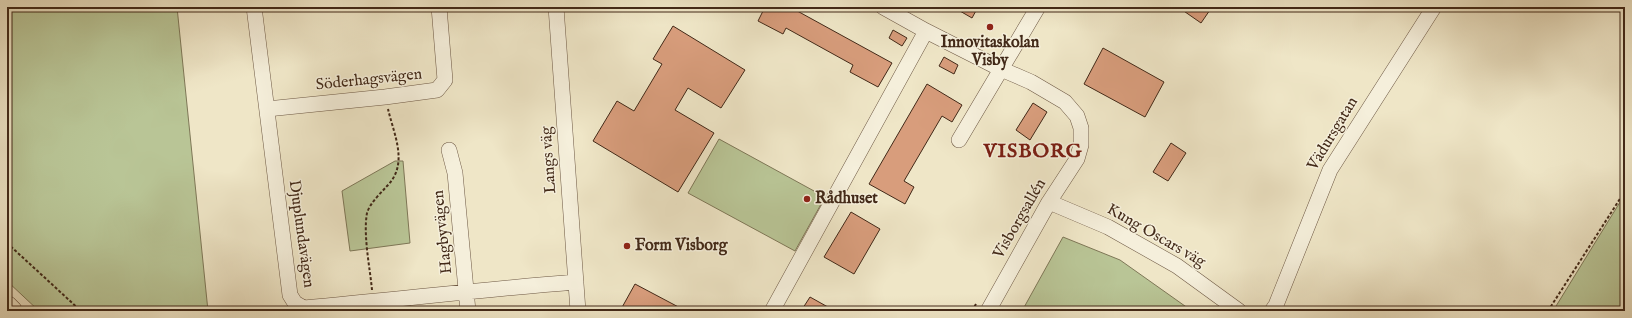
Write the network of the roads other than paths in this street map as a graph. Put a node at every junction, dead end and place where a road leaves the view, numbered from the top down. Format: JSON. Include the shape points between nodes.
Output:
{"nodes":[{"id":1,"x":254,"y":7,"type":"edge"},
{"id":2,"x":439,"y":7,"type":"edge"},
{"id":3,"x":556,"y":7,"type":"edge"},
{"id":4,"x":883,"y":7,"type":"edge"},
{"id":5,"x":1038,"y":7,"type":"edge"},
{"id":6,"x":1434,"y":7,"type":"edge"},
{"id":7,"x":926,"y":31,"type":"junction"},
{"id":8,"x":1001,"y":69,"type":"junction"},
{"id":9,"x":267,"y":109,"type":"junction"},
{"id":10,"x":959,"y":140,"type":"dead end"},
{"id":11,"x":449,"y":150,"type":"dead end"},
{"id":12,"x":1049,"y":202,"type":"junction"},
{"id":13,"x":576,"y":282,"type":"junction"},
{"id":14,"x":467,"y":292,"type":"junction"},
{"id":15,"x":7,"y":305,"type":"edge"},
{"id":16,"x":13,"y":311,"type":"edge"},
{"id":17,"x":468,"y":311,"type":"edge"},
{"id":18,"x":578,"y":311,"type":"edge"},
{"id":19,"x":772,"y":311,"type":"edge"},
{"id":20,"x":988,"y":311,"type":"edge"},
{"id":21,"x":1239,"y":311,"type":"edge"},
{"id":22,"x":1272,"y":311,"type":"edge"}],
"edges":[{"from":1,"to":9,"type":"street","name":"Djuplundavägen"},
{"from":2,"to":9,"type":"street","name":"Söderhagsvägen","via":[[445,80],[437,90]]},
{"from":3,"to":13,"type":"street","name":"Langs väg"},
{"from":4,"to":7,"type":"street","name":"Visborgsallén"},
{"from":5,"to":8,"type":"street"},
{"from":6,"to":22,"type":"street","name":"Vädursgatan","via":[[1330,170]]},
{"from":7,"to":8,"type":"street","name":"Visborgsallén"},
{"from":7,"to":19,"type":"street"},
{"from":8,"to":10,"type":"street"},
{"from":8,"to":12,"type":"street","name":"Visborgsallén","via":[[1031,82],[1065,102],[1077,116],[1082,128],[1077,159]]},
{"from":9,"to":14,"type":"street","name":"Djuplundavägen","via":[[290,295],[295,303],[304,308]]},
{"from":11,"to":14,"type":"street","name":"Hagbyvägen","via":[[455,173]]},
{"from":12,"to":20,"type":"street","name":"Visborgsallén"},
{"from":12,"to":21,"type":"street","name":"Kung Oscars väg","via":[[1108,227],[1177,266]]},
{"from":13,"to":14,"type":"street","name":"Djuplundavägen"},
{"from":13,"to":18,"type":"street","name":"Langs väg"},
{"from":14,"to":17,"type":"street","name":"Hagbyvägen"},
{"from":15,"to":16,"type":"main road"}]}
